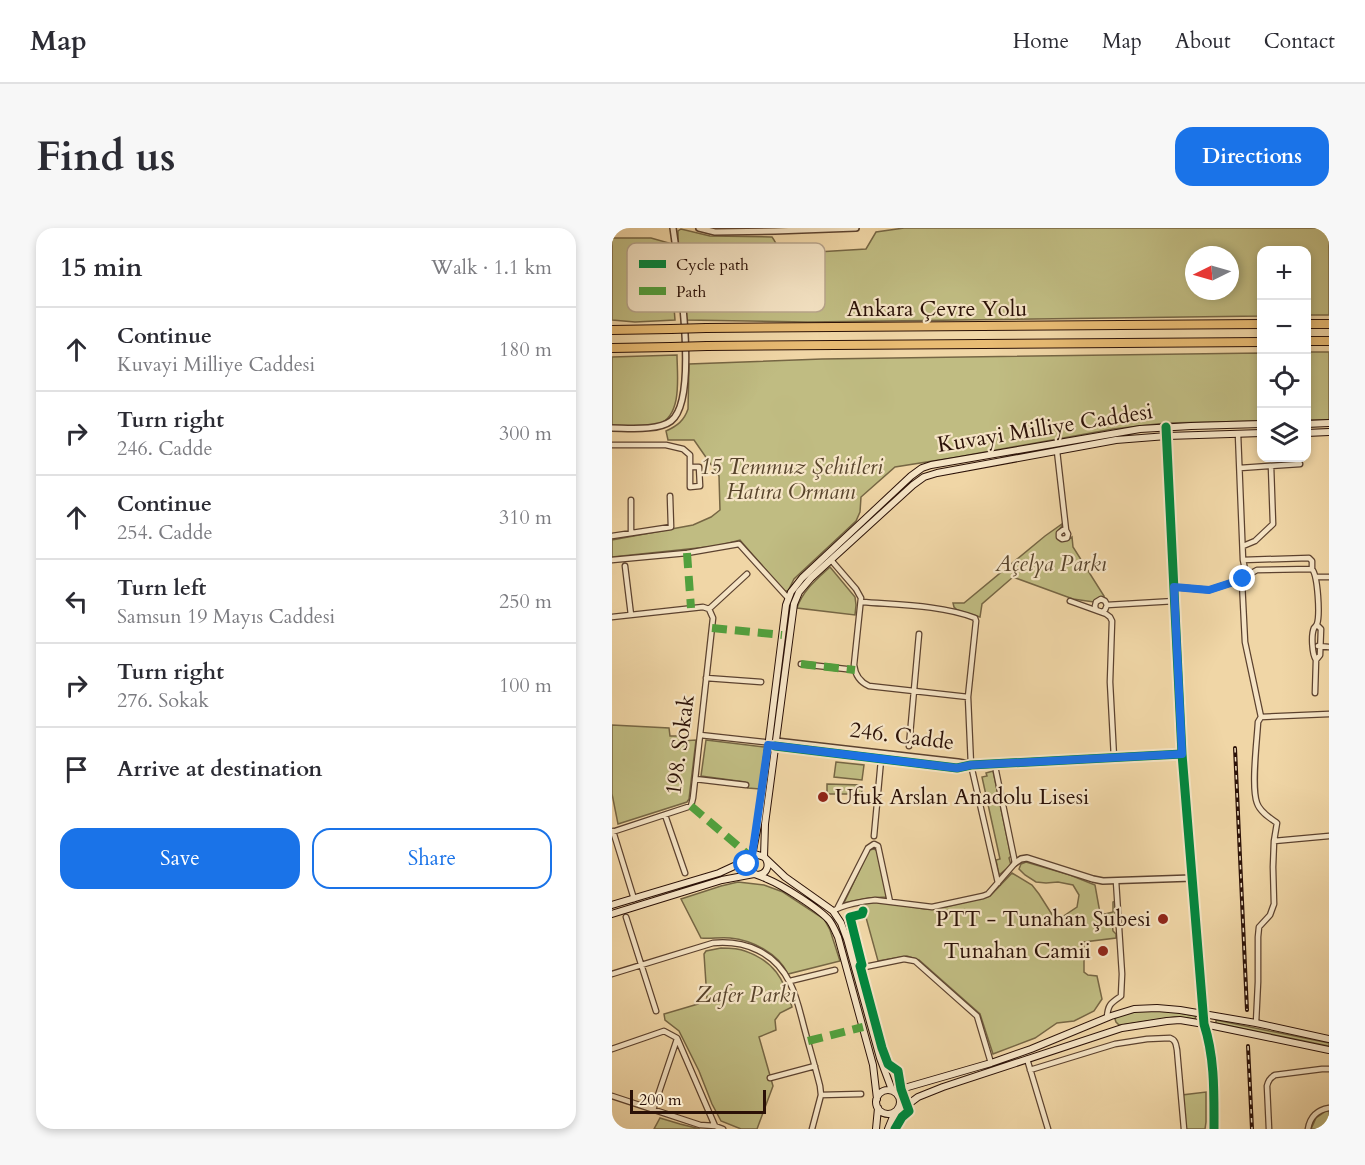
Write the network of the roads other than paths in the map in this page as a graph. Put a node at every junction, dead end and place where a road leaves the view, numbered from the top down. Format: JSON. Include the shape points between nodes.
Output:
{"nodes":[{"id":1,"x":673,"y":228,"type":"edge"},
{"id":2,"x":856,"y":228,"type":"edge"},
{"id":3,"x":703,"y":229,"type":"edge"},
{"id":4,"x":746,"y":230,"type":"edge"},
{"id":5,"x":675,"y":243,"type":"edge"},
{"id":6,"x":683,"y":312,"type":"edge"},
{"id":7,"x":1257,"y":324,"type":"edge"},
{"id":8,"x":1311,"y":324,"type":"edge"},
{"id":9,"x":1329,"y":324,"type":"edge"},
{"id":10,"x":612,"y":328,"type":"edge"},
{"id":11,"x":1311,"y":341,"type":"edge"},
{"id":12,"x":1329,"y":341,"type":"edge"},
{"id":13,"x":1257,"y":342,"type":"edge"},
{"id":14,"x":612,"y":348,"type":"edge"},
{"id":15,"x":1329,"y":423,"type":"edge"},
{"id":16,"x":1257,"y":424,"type":"edge"},
{"id":17,"x":1311,"y":424,"type":"edge"},
{"id":18,"x":1166,"y":427,"type":"junction"},
{"id":19,"x":612,"y":428,"type":"edge"},
{"id":20,"x":1329,"y":432,"type":"edge"},
{"id":21,"x":1311,"y":433,"type":"edge"},
{"id":22,"x":1238,"y":434,"type":"junction"},
{"id":23,"x":1257,"y":434,"type":"edge"},
{"id":24,"x":1167,"y":435,"type":"junction"},
{"id":25,"x":612,"y":444,"type":"edge"},
{"id":26,"x":1057,"y":451,"type":"junction"},
{"id":27,"x":1300,"y":464,"type":"dead end"},
{"id":28,"x":1271,"y":466,"type":"junction"},
{"id":29,"x":690,"y":467,"type":"junction"},
{"id":30,"x":1240,"y":468,"type":"junction"},
{"id":31,"x":670,"y":496,"type":"dead end"},
{"id":32,"x":631,"y":500,"type":"dead end"},
{"id":33,"x":878,"y":512,"type":"junction"},
{"id":34,"x":1065,"y":530,"type":"dead end"},
{"id":35,"x":631,"y":533,"type":"junction"},
{"id":36,"x":612,"y":536,"type":"edge"},
{"id":37,"x":1243,"y":546,"type":"junction"},
{"id":38,"x":612,"y":560,"type":"edge"},
{"id":39,"x":831,"y":560,"type":"junction"},
{"id":40,"x":1243,"y":560,"type":"junction"},
{"id":41,"x":625,"y":566,"type":"dead end"},
{"id":42,"x":1312,"y":569,"type":"junction"},
{"id":43,"x":1251,"y":573,"type":"junction"},
{"id":44,"x":747,"y":574,"type":"dead end"},
{"id":45,"x":1316,"y":577,"type":"junction"},
{"id":46,"x":1329,"y":577,"type":"edge"},
{"id":47,"x":1243,"y":579,"type":"junction"},
{"id":48,"x":1174,"y":587,"type":"junction"},
{"id":49,"x":788,"y":598,"type":"junction"},
{"id":50,"x":1070,"y":601,"type":"dead end"},
{"id":51,"x":1175,"y":601,"type":"junction"},
{"id":52,"x":862,"y":602,"type":"junction"},
{"id":53,"x":1107,"y":605,"type":"junction"},
{"id":54,"x":709,"y":609,"type":"junction"},
{"id":55,"x":1098,"y":611,"type":"junction"},
{"id":56,"x":631,"y":615,"type":"junction"},
{"id":57,"x":612,"y":617,"type":"edge"},
{"id":58,"x":1317,"y":625,"type":"junction"},
{"id":59,"x":919,"y":634,"type":"dead end"},
{"id":60,"x":1313,"y":646,"type":"junction"},
{"id":61,"x":1320,"y":646,"type":"junction"},
{"id":62,"x":1329,"y":647,"type":"edge"},
{"id":63,"x":1316,"y":660,"type":"junction"},
{"id":64,"x":801,"y":664,"type":"dead end"},
{"id":65,"x":855,"y":670,"type":"junction"},
{"id":66,"x":706,"y":678,"type":"junction"},
{"id":67,"x":761,"y":682,"type":"dead end"},
{"id":68,"x":914,"y":691,"type":"junction"},
{"id":69,"x":1315,"y":693,"type":"dead end"},
{"id":70,"x":968,"y":697,"type":"junction"},
{"id":71,"x":1329,"y":714,"type":"edge"},
{"id":72,"x":1261,"y":717,"type":"junction"},
{"id":73,"x":700,"y":735,"type":"junction"},
{"id":74,"x":771,"y":743,"type":"junction"},
{"id":75,"x":909,"y":746,"type":"dead end"},
{"id":76,"x":1182,"y":754,"type":"junction"},
{"id":77,"x":1114,"y":758,"type":"junction"},
{"id":78,"x":881,"y":760,"type":"junction"},
{"id":79,"x":971,"y":765,"type":"junction"},
{"id":80,"x":996,"y":771,"type":"dead end"},
{"id":81,"x":695,"y":779,"type":"junction"},
{"id":82,"x":746,"y":785,"type":"dead end"},
{"id":83,"x":666,"y":815,"type":"junction"},
{"id":84,"x":613,"y":831,"type":"edge"},
{"id":85,"x":874,"y":836,"type":"dead end"},
{"id":86,"x":1329,"y":836,"type":"edge"},
{"id":87,"x":1274,"y":841,"type":"junction"},
{"id":88,"x":751,"y":857,"type":"junction"},
{"id":89,"x":765,"y":858,"type":"junction"},
{"id":90,"x":1015,"y":863,"type":"junction"},
{"id":91,"x":685,"y":873,"type":"dead end"},
{"id":92,"x":755,"y":875,"type":"junction"},
{"id":93,"x":1192,"y":878,"type":"junction"},
{"id":94,"x":1116,"y":881,"type":"junction"},
{"id":95,"x":998,"y":883,"type":"junction"},
{"id":96,"x":634,"y":899,"type":"junction"},
{"id":97,"x":890,"y":902,"type":"junction"},
{"id":98,"x":612,"y":905,"type":"edge"},
{"id":99,"x":836,"y":909,"type":"junction"},
{"id":100,"x":612,"y":914,"type":"edge"},
{"id":101,"x":626,"y":917,"type":"dead end"},
{"id":102,"x":641,"y":965,"type":"junction"},
{"id":103,"x":855,"y":969,"type":"junction"},
{"id":104,"x":835,"y":970,"type":"dead end"},
{"id":105,"x":612,"y":974,"type":"edge"},
{"id":106,"x":789,"y":981,"type":"junction"},
{"id":107,"x":656,"y":1011,"type":"dead end"},
{"id":108,"x":1204,"y":1014,"type":"junction"},
{"id":109,"x":1107,"y":1017,"type":"junction"},
{"id":110,"x":1256,"y":1023,"type":"junction"},
{"id":111,"x":1204,"y":1024,"type":"junction"},
{"id":112,"x":1111,"y":1032,"type":"junction"},
{"id":113,"x":677,"y":1038,"type":"junction"},
{"id":114,"x":1329,"y":1039,"type":"edge"},
{"id":115,"x":1115,"y":1044,"type":"junction"},
{"id":116,"x":612,"y":1049,"type":"edge"},
{"id":117,"x":1329,"y":1050,"type":"edge"},
{"id":118,"x":1027,"y":1059,"type":"junction"},
{"id":119,"x":992,"y":1063,"type":"junction"},
{"id":120,"x":814,"y":1066,"type":"junction"},
{"id":121,"x":1329,"y":1069,"type":"edge"},
{"id":122,"x":1030,"y":1070,"type":"junction"},
{"id":123,"x":770,"y":1078,"type":"dead end"},
{"id":124,"x":893,"y":1091,"type":"junction"},
{"id":125,"x":861,"y":1094,"type":"dead end"},
{"id":126,"x":821,"y":1095,"type":"junction"},
{"id":127,"x":612,"y":1096,"type":"edge"},
{"id":128,"x":877,"y":1099,"type":"junction"},
{"id":129,"x":878,"y":1107,"type":"junction"},
{"id":130,"x":1329,"y":1108,"type":"edge"},
{"id":131,"x":653,"y":1110,"type":"junction"},
{"id":132,"x":896,"y":1110,"type":"junction"},
{"id":133,"x":715,"y":1126,"type":"junction"},
{"id":134,"x":723,"y":1129,"type":"edge"},
{"id":135,"x":812,"y":1129,"type":"edge"},
{"id":136,"x":876,"y":1129,"type":"edge"},
{"id":137,"x":888,"y":1129,"type":"edge"},
{"id":138,"x":1048,"y":1129,"type":"edge"},
{"id":139,"x":1184,"y":1129,"type":"edge"},
{"id":140,"x":1214,"y":1129,"type":"edge"},
{"id":141,"x":1269,"y":1129,"type":"edge"},
{"id":142,"x":1308,"y":1129,"type":"edge"}],
"edges":[{"from":1,"to":5,"type":"street"},
{"from":2,"to":4,"type":"street"},
{"from":3,"to":4,"type":"street"},
{"from":6,"to":19,"type":"street","via":[[686,366],[679,412],[665,425]]},
{"from":7,"to":10,"type":"highway","name":"Ankara Çevre Yolu","bridge":true},
{"from":8,"to":9,"type":"highway"},
{"from":11,"to":12,"type":"highway"},
{"from":13,"to":14,"type":"highway","name":"Ankara Çevre Yolu","bridge":true},
{"from":15,"to":17,"type":"main road"},
{"from":16,"to":18,"type":"main road","name":"Kuvayi Milliye Caddesi"},
{"from":18,"to":24,"type":"street"},
{"from":18,"to":33,"type":"main road","name":"Kuvayi Milliye Caddesi","via":[[931,465],[911,476]]},
{"from":20,"to":21,"type":"main road"},
{"from":22,"to":23,"type":"main road","name":"Kuvayi Milliye Caddesi"},
{"from":22,"to":24,"type":"main road","name":"Kuvayi Milliye Caddesi"},
{"from":22,"to":30,"type":"street"},
{"from":24,"to":26,"type":"main road","name":"Kuvayi Milliye Caddesi"},
{"from":24,"to":48,"type":"street"},
{"from":25,"to":29,"type":"street","via":[[683,449],[690,455]]},
{"from":26,"to":33,"type":"main road","name":"Kuvayi Milliye Caddesi","via":[[928,475]]},
{"from":26,"to":34,"type":"street"},
{"from":27,"to":28,"type":"street"},
{"from":28,"to":30,"type":"street"},
{"from":28,"to":37,"type":"street","via":[[1273,524],[1255,541]]},
{"from":29,"to":29,"type":"street","via":[[690,487],[700,486],[699,467]]},
{"from":30,"to":37,"type":"street"},
{"from":31,"to":35,"type":"street","via":[[671,527]]},
{"from":32,"to":35,"type":"street"},
{"from":33,"to":39,"type":"main road","name":"Kuvayi Milliye Caddesi"},
{"from":33,"to":49,"type":"main road","name":"Kuvayi Milliye Caddesi","via":[[802,578]]},
{"from":35,"to":36,"type":"street"},
{"from":37,"to":40,"type":"street"},
{"from":38,"to":49,"type":"street","via":[[739,544]]},
{"from":39,"to":52,"type":"street","via":[[860,594]]},
{"from":39,"to":74,"type":"main road","name":"Kuvayi Milliye Caddesi","via":[[804,585],[794,604]]},
{"from":40,"to":42,"type":"street","via":[[1309,558]]},
{"from":40,"to":43,"type":"street","via":[[1245,569]]},
{"from":41,"to":56,"type":"street"},
{"from":42,"to":43,"type":"street"},
{"from":42,"to":45,"type":"street"},
{"from":43,"to":47,"type":"street"},
{"from":44,"to":54,"type":"street"},
{"from":45,"to":46,"type":"street"},
{"from":45,"to":58,"type":"street"},
{"from":47,"to":48,"type":"street","via":[[1209,590]]},
{"from":47,"to":72,"type":"street","via":[[1245,642]]},
{"from":48,"to":51,"type":"street"},
{"from":49,"to":74,"type":"main road","name":"Kuvayi Milliye Caddesi"},
{"from":50,"to":55,"type":"street"},
{"from":51,"to":53,"type":"street"},
{"from":51,"to":76,"type":"street"},
{"from":52,"to":65,"type":"street"},
{"from":52,"to":70,"type":"street","via":[[922,607],[975,618]]},
{"from":53,"to":55,"type":"street","via":[[1104,611]]},
{"from":53,"to":55,"type":"street","via":[[1098,601]]},
{"from":54,"to":56,"type":"street"},
{"from":54,"to":66,"type":"street","name":"198. Sokak","via":[[713,618]]},
{"from":55,"to":77,"type":"street","via":[[1112,621]]},
{"from":56,"to":57,"type":"street"},
{"from":58,"to":60,"type":"street","via":[[1313,629]]},
{"from":58,"to":61,"type":"street","via":[[1321,629]]},
{"from":59,"to":68,"type":"street"},
{"from":60,"to":61,"type":"street"},
{"from":60,"to":63,"type":"street"},
{"from":61,"to":62,"type":"street"},
{"from":61,"to":63,"type":"street"},
{"from":63,"to":69,"type":"street"},
{"from":64,"to":65,"type":"street"},
{"from":65,"to":68,"type":"street","via":[[868,686]]},
{"from":66,"to":67,"type":"street"},
{"from":66,"to":73,"type":"street","name":"198. Sokak"},
{"from":68,"to":70,"type":"street"},
{"from":68,"to":75,"type":"street"},
{"from":70,"to":79,"type":"street"},
{"from":71,"to":72,"type":"street"},
{"from":72,"to":87,"type":"street","via":[[1256,801],[1277,823]]},
{"from":73,"to":74,"type":"street"},
{"from":73,"to":81,"type":"street","name":"198. Sokak"},
{"from":74,"to":78,"type":"street","name":"246. Cadde"},
{"from":74,"to":79,"type":"street","name":"246. Cadde"},
{"from":74,"to":88,"type":"main road","name":"Kuvayi Milliye Caddesi"},
{"from":74,"to":89,"type":"main road","name":"Kuvayi Milliye Caddesi"},
{"from":76,"to":77,"type":"street"},
{"from":76,"to":93,"type":"street"},
{"from":77,"to":79,"type":"street"},
{"from":78,"to":79,"type":"street","name":"246. Cadde","via":[[957,768]]},
{"from":78,"to":85,"type":"street"},
{"from":79,"to":95,"type":"street"},
{"from":80,"to":90,"type":"street"},
{"from":81,"to":82,"type":"street"},
{"from":81,"to":83,"type":"street","name":"198. Sokak","via":[[691,806]]},
{"from":83,"to":84,"type":"street","name":"198. Sokak"},
{"from":83,"to":91,"type":"street"},
{"from":84,"to":96,"type":"street"},
{"from":86,"to":87,"type":"street"},
{"from":87,"to":110,"type":"street","via":[[1274,904],[1259,927],[1258,937]]},
{"from":88,"to":89,"type":"main road","via":[[758,854]]},
{"from":88,"to":92,"type":"main road","via":[[748,867]]},
{"from":88,"to":96,"type":"main road","via":[[719,873]]},
{"from":89,"to":92,"type":"main road","via":[[767,868]]},
{"from":89,"to":99,"type":"main road","via":[[785,877]]},
{"from":90,"to":94,"type":"street","via":[[1027,858],[1093,879]]},
{"from":90,"to":95,"type":"street"},
{"from":92,"to":100,"type":"main road","via":[[722,880]]},
{"from":92,"to":128,"type":"main road","via":[[780,886],[831,922],[873,1065]]},
{"from":93,"to":94,"type":"street"},
{"from":93,"to":108,"type":"street"},
{"from":94,"to":109,"type":"street","via":[[1121,996],[1108,1006]]},
{"from":95,"to":97,"type":"street","via":[[985,895],[939,906]]},
{"from":96,"to":98,"type":"main road"},
{"from":97,"to":99,"type":"street","via":[[866,901]]},
{"from":97,"to":99,"type":"street","via":[[878,846],[874,844],[868,848]]},
{"from":99,"to":103,"type":"main road"},
{"from":101,"to":102,"type":"street"},
{"from":102,"to":105,"type":"street"},
{"from":102,"to":106,"type":"street","via":[[724,942],[760,951],[776,963]]},
{"from":102,"to":107,"type":"street"},
{"from":103,"to":119,"type":"street","via":[[904,959],[915,961],[977,1016]]},
{"from":103,"to":124,"type":"main road"},
{"from":104,"to":106,"type":"street"},
{"from":106,"to":120,"type":"street"},
{"from":108,"to":109,"type":"main road","via":[[1146,1008]]},
{"from":108,"to":110,"type":"main road"},
{"from":108,"to":111,"type":"street"},
{"from":109,"to":112,"type":"main road"},
{"from":109,"to":112,"type":"main road","via":[[1104,1027]]},
{"from":109,"to":119,"type":"main road"},
{"from":110,"to":114,"type":"main road"},
{"from":111,"to":112,"type":"main road","via":[[1167,1021]]},
{"from":111,"to":117,"type":"main road"},
{"from":111,"to":140,"type":"street","via":[[1213,1076]]},
{"from":112,"to":115,"type":"street"},
{"from":112,"to":118,"type":"main road"},
{"from":113,"to":116,"type":"street","via":[[664,1031]]},
{"from":113,"to":131,"type":"street"},
{"from":113,"to":133,"type":"street"},
{"from":115,"to":122,"type":"street"},
{"from":115,"to":139,"type":"street","via":[[1173,1039]]},
{"from":118,"to":122,"type":"street"},
{"from":118,"to":132,"type":"main road","via":[[943,1087]]},
{"from":119,"to":124,"type":"main road"},
{"from":120,"to":123,"type":"street"},
{"from":120,"to":126,"type":"street"},
{"from":121,"to":141,"type":"street","via":[[1272,1077],[1267,1086]]},
{"from":122,"to":138,"type":"street"},
{"from":124,"to":128,"type":"main road","via":[[885,1090]]},
{"from":124,"to":132,"type":"main road","via":[[900,1098]]},
{"from":125,"to":126,"type":"street"},
{"from":126,"to":135,"type":"street"},
{"from":127,"to":131,"type":"street"},
{"from":128,"to":129,"type":"main road"},
{"from":129,"to":132,"type":"main road","via":[[887,1113]]},
{"from":129,"to":136,"type":"main road"},
{"from":130,"to":142,"type":"street","via":[[1315,1113]]},
{"from":131,"to":133,"type":"street"},
{"from":132,"to":137,"type":"main road"},
{"from":133,"to":134,"type":"street"}]}
